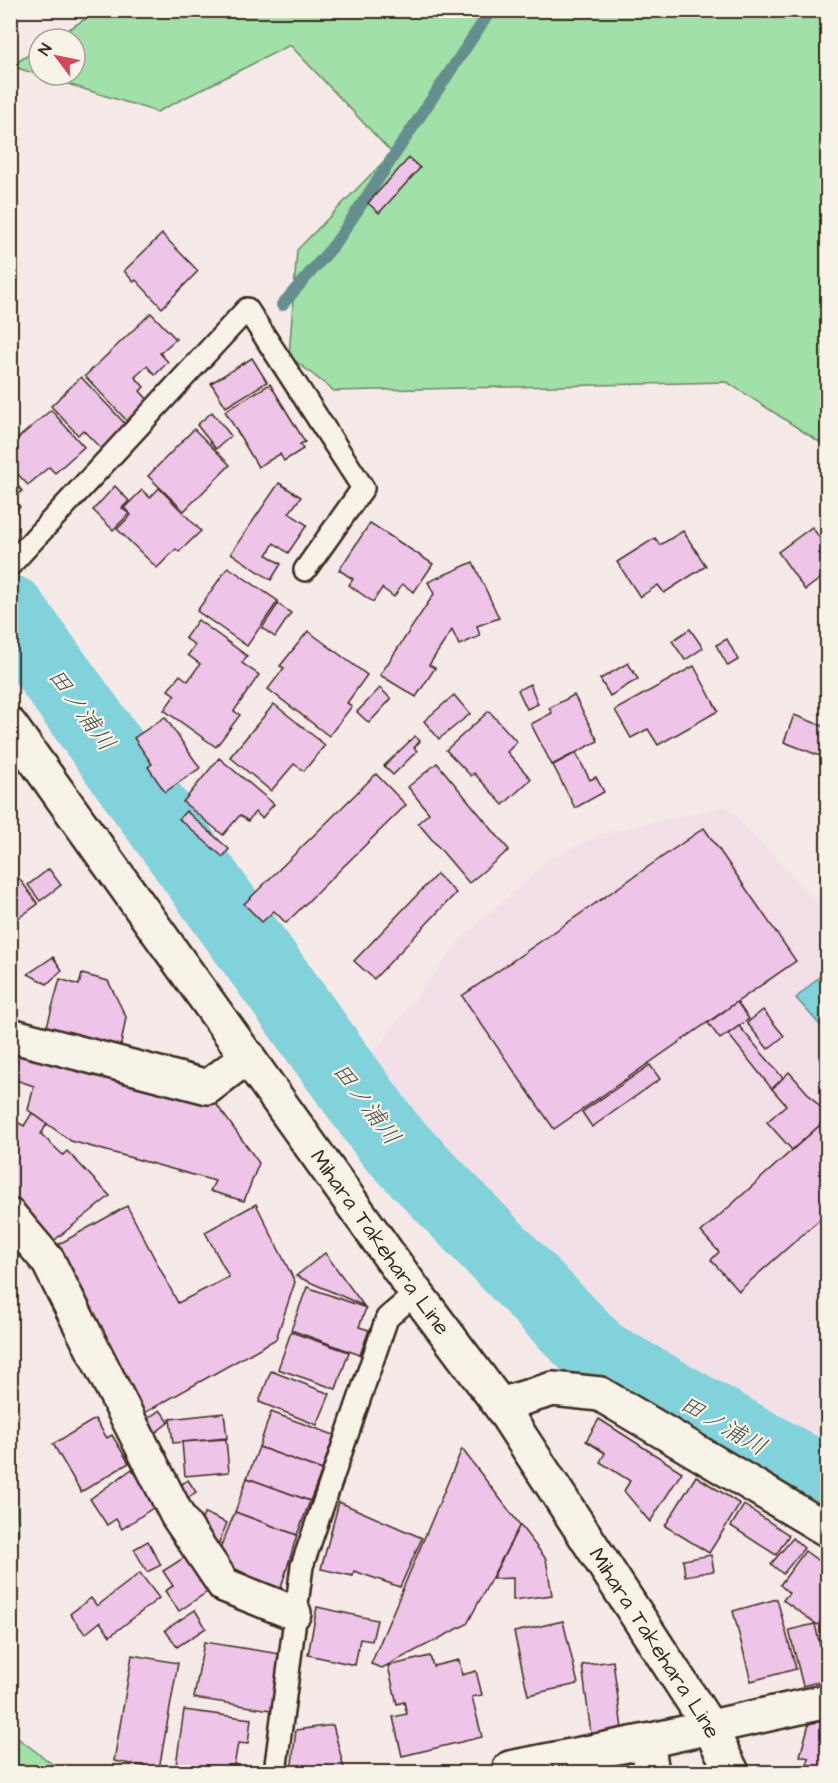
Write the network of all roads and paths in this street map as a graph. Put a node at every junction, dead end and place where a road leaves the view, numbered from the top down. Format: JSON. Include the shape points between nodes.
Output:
{"nodes":[{"id":1,"x":12,"y":564,"type":"edge"},
{"id":2,"x":305,"y":570,"type":"dead end"},
{"id":3,"x":10,"y":725,"type":"edge"},
{"id":4,"x":10,"y":1035,"type":"edge"},
{"id":5,"x":248,"y":1056,"type":"junction"},
{"id":6,"x":10,"y":1216,"type":"edge"},
{"id":7,"x":416,"y":1293,"type":"junction"},
{"id":8,"x":500,"y":1405,"type":"junction"},
{"id":9,"x":828,"y":1530,"type":"edge"},
{"id":10,"x":294,"y":1613,"type":"junction"},
{"id":11,"x":828,"y":1701,"type":"edge"},
{"id":12,"x":709,"y":1726,"type":"junction"},
{"id":13,"x":650,"y":1757,"type":"edge"},
{"id":14,"x":505,"y":1771,"type":"edge"},
{"id":15,"x":275,"y":1773,"type":"edge"},
{"id":16,"x":732,"y":1773,"type":"edge"}],
"edges":[{"from":1,"to":2,"type":"lane","via":[[247,309],[363,488]]},
{"from":3,"to":5,"type":"street","name":"Mihara Takehara Line"},
{"from":4,"to":5,"type":"street","via":[[208,1087]]},
{"from":5,"to":7,"type":"street","name":"Mihara Takehara Line"},
{"from":6,"to":10,"type":"street","via":[[48,1261],[177,1515],[224,1585]]},
{"from":7,"to":8,"type":"street","name":"Mihara Takehara Line"},
{"from":7,"to":10,"type":"lane","via":[[387,1318],[302,1566]]},
{"from":8,"to":9,"type":"street","via":[[553,1389],[600,1394]]},
{"from":8,"to":12,"type":"street","name":"Mihara Takehara Line"},
{"from":10,"to":15,"type":"lane"},
{"from":11,"to":12,"type":"street"},
{"from":12,"to":13,"type":"street"},
{"from":12,"to":16,"type":"street","name":"Mihara Takehara Line"},
{"from":13,"to":14,"type":"street"}]}
